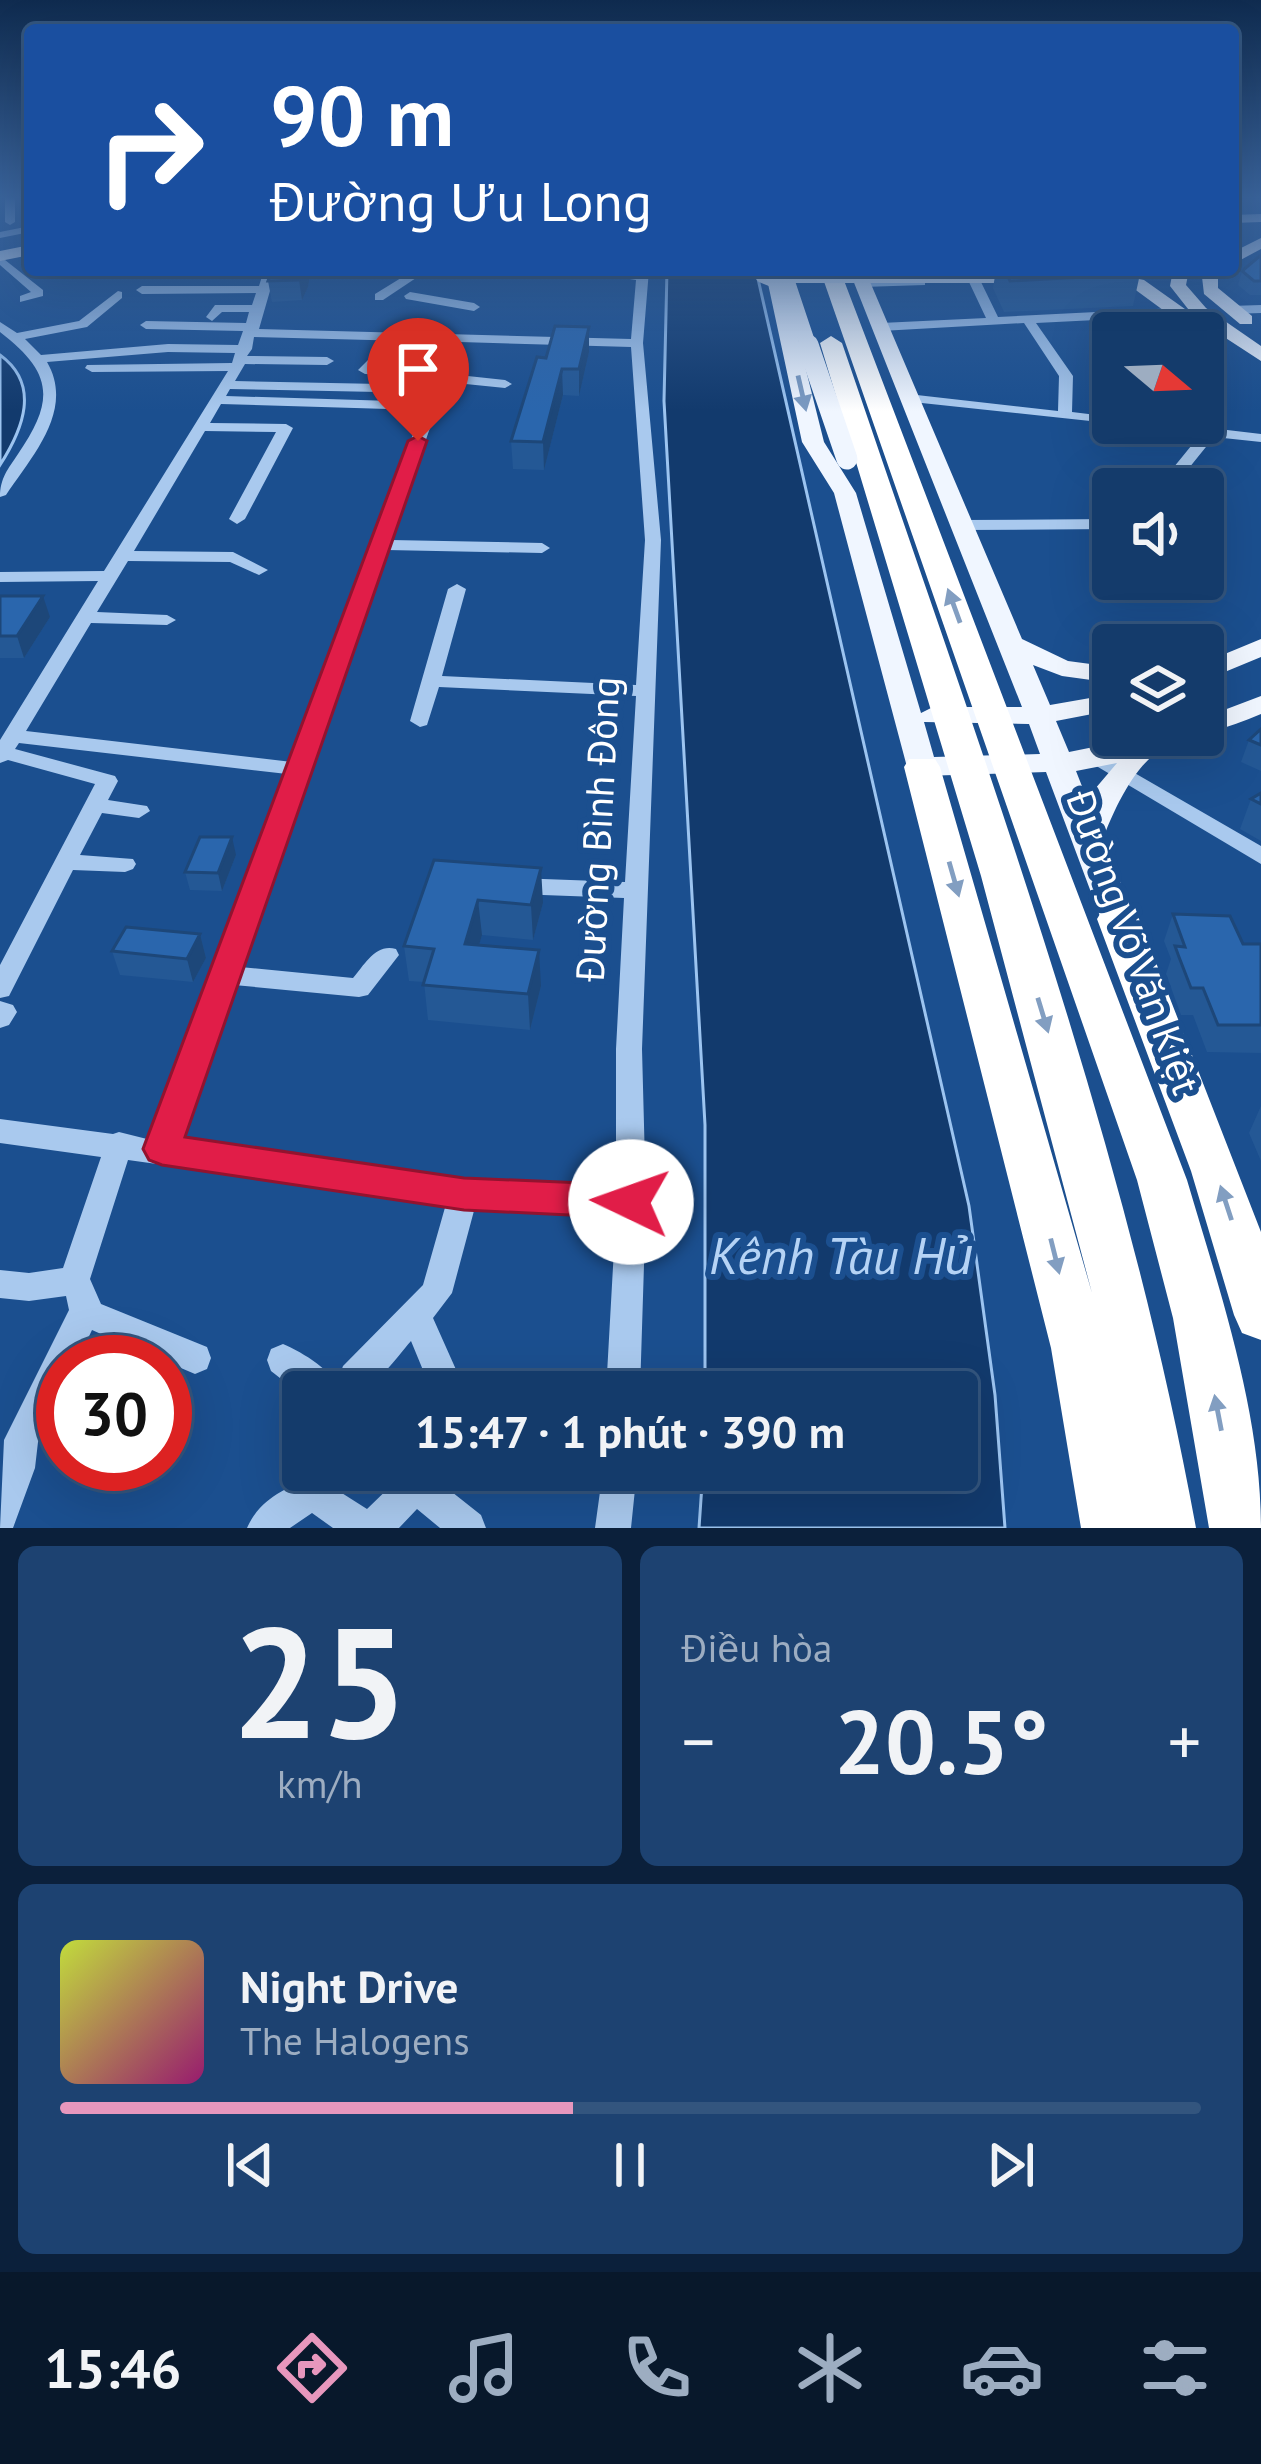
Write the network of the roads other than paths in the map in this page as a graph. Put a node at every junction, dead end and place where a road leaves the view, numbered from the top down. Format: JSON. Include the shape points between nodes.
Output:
{"nodes":[{"id":1,"x":12,"y":268,"type":"edge"},
{"id":2,"x":267,"y":276,"type":"edge"},
{"id":3,"x":412,"y":276,"type":"edge"},
{"id":4,"x":645,"y":276,"type":"edge"},
{"id":5,"x":769,"y":276,"type":"edge"},
{"id":6,"x":773,"y":276,"type":"edge"},
{"id":7,"x":810,"y":276,"type":"edge"},
{"id":8,"x":832,"y":276,"type":"edge"},
{"id":9,"x":1179,"y":276,"type":"edge"},
{"id":10,"x":1211,"y":276,"type":"edge"},
{"id":11,"x":859,"y":277,"type":"edge"},
{"id":12,"x":1086,"y":278,"type":"edge"},
{"id":13,"x":1042,"y":281,"type":"edge"},
{"id":14,"x":974,"y":282,"type":"junction"},
{"id":15,"x":264,"y":289,"type":"junction"},
{"id":16,"x":142,"y":290,"type":"dead end"},
{"id":17,"x":118,"y":295,"type":"dead end"},
{"id":18,"x":410,"y":296,"type":"dead end"},
{"id":19,"x":379,"y":297,"type":"dead end"},
{"id":20,"x":23,"y":299,"type":"dead end"},
{"id":21,"x":439,"y":301,"type":"junction"},
{"id":22,"x":473,"y":307,"type":"dead end"},
{"id":23,"x":1169,"y":307,"type":"junction"},
{"id":24,"x":259,"y":309,"type":"junction"},
{"id":25,"x":1261,"y":309,"type":"edge"},
{"id":26,"x":212,"y":317,"type":"dead end"},
{"id":27,"x":1028,"y":320,"type":"junction"},
{"id":28,"x":1227,"y":320,"type":"junction"},
{"id":29,"x":994,"y":322,"type":"junction"},
{"id":30,"x":146,"y":325,"type":"dead end"},
{"id":31,"x":411,"y":325,"type":"junction"},
{"id":32,"x":0,"y":326,"type":"edge"},
{"id":33,"x":881,"y":327,"type":"junction"},
{"id":34,"x":1261,"y":329,"type":"edge"},
{"id":35,"x":16,"y":337,"type":"junction"},
{"id":36,"x":455,"y":339,"type":"junction"},
{"id":37,"x":637,"y":343,"type":"junction"},
{"id":38,"x":246,"y":347,"type":"junction"},
{"id":39,"x":1261,"y":355,"type":"edge"},
{"id":40,"x":40,"y":358,"type":"junction"},
{"id":41,"x":371,"y":359,"type":"dead end"},
{"id":42,"x":326,"y":361,"type":"dead end"},
{"id":43,"x":92,"y":368,"type":"dead end"},
{"id":44,"x":505,"y":384,"type":"dead end"},
{"id":45,"x":437,"y":386,"type":"junction"},
{"id":46,"x":363,"y":387,"type":"junction"},
{"id":47,"x":223,"y":392,"type":"junction"},
{"id":48,"x":908,"y":398,"type":"junction"},
{"id":49,"x":352,"y":404,"type":"junction"},
{"id":50,"x":1064,"y":416,"type":"junction"},
{"id":51,"x":1092,"y":419,"type":"edge"},
{"id":52,"x":202,"y":427,"type":"junction"},
{"id":53,"x":1224,"y":434,"type":"edge"},
{"id":54,"x":1261,"y":438,"type":"edge"},
{"id":55,"x":1200,"y":444,"type":"edge"},
{"id":56,"x":1181,"y":468,"type":"edge"},
{"id":57,"x":0,"y":492,"type":"edge"},
{"id":58,"x":845,"y":493,"type":"junction"},
{"id":59,"x":237,"y":519,"type":"dead end"},
{"id":60,"x":1092,"y":524,"type":"edge"},
{"id":61,"x":962,"y":525,"type":"junction"},
{"id":62,"x":380,"y":545,"type":"junction"},
{"id":63,"x":542,"y":548,"type":"dead end"},
{"id":64,"x":125,"y":556,"type":"junction"},
{"id":65,"x":259,"y":570,"type":"dead end"},
{"id":66,"x":112,"y":576,"type":"junction"},
{"id":67,"x":0,"y":577,"type":"edge"},
{"id":68,"x":457,"y":590,"type":"dead end"},
{"id":69,"x":87,"y":617,"type":"junction"},
{"id":70,"x":166,"y":620,"type":"dead end"},
{"id":71,"x":1012,"y":644,"type":"junction"},
{"id":72,"x":1261,"y":647,"type":"edge"},
{"id":73,"x":1224,"y":664,"type":"edge"},
{"id":74,"x":976,"y":666,"type":"junction"},
{"id":75,"x":1092,"y":672,"type":"edge"},
{"id":76,"x":431,"y":681,"type":"junction"},
{"id":77,"x":649,"y":691,"type":"junction"},
{"id":78,"x":1034,"y":700,"type":"junction"},
{"id":79,"x":1092,"y":700,"type":"edge"},
{"id":80,"x":1261,"y":704,"type":"edge"},
{"id":81,"x":909,"y":717,"type":"junction"},
{"id":82,"x":1224,"y":720,"type":"edge"},
{"id":83,"x":420,"y":721,"type":"dead end"},
{"id":84,"x":6,"y":748,"type":"edge"},
{"id":85,"x":985,"y":749,"type":"junction"},
{"id":86,"x":1129,"y":756,"type":"edge"},
{"id":87,"x":1111,"y":766,"type":"junction"},
{"id":88,"x":299,"y":769,"type":"junction"},
{"id":89,"x":94,"y":805,"type":"junction"},
{"id":90,"x":139,"y":811,"type":"dead end"},
{"id":91,"x":1087,"y":839,"type":"junction"},
{"id":92,"x":1261,"y":856,"type":"edge"},
{"id":93,"x":64,"y":862,"type":"junction"},
{"id":94,"x":125,"y":864,"type":"dead end"},
{"id":95,"x":481,"y":884,"type":"edge"},
{"id":96,"x":635,"y":890,"type":"junction"},
{"id":97,"x":1118,"y":919,"type":"joint"},
{"id":98,"x":387,"y":955,"type":"dead end"},
{"id":99,"x":224,"y":975,"type":"junction"},
{"id":100,"x":0,"y":988,"type":"edge"},
{"id":101,"x":0,"y":1131,"type":"edge"},
{"id":102,"x":119,"y":1144,"type":"junction"},
{"id":103,"x":162,"y":1149,"type":"junction"},
{"id":104,"x":464,"y":1194,"type":"junction"},
{"id":105,"x":631,"y":1202,"type":"junction"},
{"id":106,"x":0,"y":1284,"type":"edge"},
{"id":107,"x":1257,"y":1291,"type":"edge"},
{"id":108,"x":79,"y":1297,"type":"junction"},
{"id":109,"x":416,"y":1314,"type":"junction"},
{"id":110,"x":143,"y":1334,"type":"joint"},
{"id":111,"x":196,"y":1358,"type":"dead end"},
{"id":112,"x":284,"y":1360,"type":"dead end"},
{"id":113,"x":310,"y":1371,"type":"edge"},
{"id":114,"x":354,"y":1371,"type":"edge"},
{"id":115,"x":440,"y":1371,"type":"edge"},
{"id":116,"x":624,"y":1371,"type":"edge"},
{"id":117,"x":405,"y":1491,"type":"edge"},
{"id":118,"x":430,"y":1491,"type":"edge"},
{"id":119,"x":617,"y":1491,"type":"edge"},
{"id":120,"x":0,"y":1516,"type":"edge"},
{"id":121,"x":265,"y":1528,"type":"edge"},
{"id":122,"x":363,"y":1528,"type":"edge"},
{"id":123,"x":374,"y":1528,"type":"edge"},
{"id":124,"x":468,"y":1528,"type":"edge"},
{"id":125,"x":613,"y":1528,"type":"edge"},
{"id":126,"x":1112,"y":1528,"type":"edge"},
{"id":127,"x":1165,"y":1528,"type":"edge"},
{"id":128,"x":1240,"y":1528,"type":"edge"}],
"edges":[{"from":1,"to":20,"type":"street","via":[[40,292]]},
{"from":2,"to":15,"type":"street"},
{"from":3,"to":19,"type":"street"},
{"from":4,"to":37,"type":"street","name":"Đường Bình Đông"},
{"from":5,"to":58,"type":"main road","name":"Đường Võ Văn Kiệt","one_way":true,"via":[[813,442]]},
{"from":6,"to":58,"type":"main road","bridge":true,"via":[[788,285],[847,459]]},
{"from":7,"to":85,"type":"highway","name":"Đường Võ Văn Kiệt"},
{"from":74,"to":8,"type":"highway","name":"Đường Võ Văn Kiệt","one_way":true},
{"from":9,"to":28,"type":"main road","via":[[1180,291]]},
{"from":10,"to":28,"type":"main road"},
{"from":11,"to":14,"type":"street"},
{"from":11,"to":33,"type":"main road","name":"Đường Võ Văn Kiệt"},
{"from":12,"to":23,"type":"main road","via":[[1128,280]]},
{"from":13,"to":14,"type":"street"},
{"from":14,"to":29,"type":"street"},
{"from":15,"to":16,"type":"street"},
{"from":15,"to":24,"type":"street"},
{"from":17,"to":35,"type":"street","via":[[83,326]]},
{"from":18,"to":21,"type":"street"},
{"from":21,"to":22,"type":"street"},
{"from":21,"to":31,"type":"street"},
{"from":23,"to":27,"type":"street"},
{"from":23,"to":28,"type":"main road"},
{"from":24,"to":26,"type":"street","via":[[219,308]]},
{"from":24,"to":38,"type":"street"},
{"from":25,"to":28,"type":"street"},
{"from":27,"to":29,"type":"street"},
{"from":27,"to":50,"type":"street","via":[[1066,376]]},
{"from":28,"to":34,"type":"main road"},
{"from":28,"to":39,"type":"main road"},
{"from":29,"to":33,"type":"street"},
{"from":30,"to":38,"type":"street"},
{"from":31,"to":36,"type":"street"},
{"from":31,"to":38,"type":"street"},
{"from":32,"to":35,"type":"street"},
{"from":33,"to":48,"type":"main road","name":"Đường Võ Văn Kiệt"},
{"from":35,"to":40,"type":"street"},
{"from":36,"to":37,"type":"street"},
{"from":36,"to":45,"type":"street"},
{"from":37,"to":77,"type":"street","name":"Đường Bình Đông","via":[[653,540]]},
{"from":38,"to":40,"type":"street"},
{"from":38,"to":42,"type":"street"},
{"from":38,"to":43,"type":"street"},
{"from":38,"to":47,"type":"street"},
{"from":40,"to":57,"type":"street","via":[[53,388],[49,418]]},
{"from":41,"to":45,"type":"street","via":[[365,370]]},
{"from":44,"to":45,"type":"street"},
{"from":45,"to":46,"type":"street"},
{"from":45,"to":49,"type":"street"},
{"from":45,"to":62,"type":"street"},
{"from":46,"to":47,"type":"street"},
{"from":46,"to":49,"type":"street"},
{"from":47,"to":49,"type":"street"},
{"from":47,"to":52,"type":"street"},
{"from":48,"to":50,"type":"street"},
{"from":48,"to":61,"type":"main road","name":"Đường Võ Văn Kiệt"},
{"from":50,"to":51,"type":"street"},
{"from":52,"to":59,"type":"street","via":[[286,428]]},
{"from":52,"to":64,"type":"street"},
{"from":53,"to":54,"type":"street"},
{"from":55,"to":56,"type":"street"},
{"from":58,"to":81,"type":"main road","name":"Đường Võ Văn Kiệt"},
{"from":60,"to":61,"type":"street"},
{"from":61,"to":71,"type":"main road","name":"Đường Võ Văn Kiệt"},
{"from":62,"to":63,"type":"street"},
{"from":62,"to":88,"type":"street"},
{"from":64,"to":65,"type":"street","via":[[233,557]]},
{"from":64,"to":66,"type":"street"},
{"from":66,"to":67,"type":"street"},
{"from":66,"to":69,"type":"street"},
{"from":68,"to":76,"type":"street"},
{"from":69,"to":70,"type":"street"},
{"from":69,"to":84,"type":"street"},
{"from":71,"to":75,"type":"main road","via":[[1062,668]]},
{"from":71,"to":78,"type":"main road","name":"Đường Võ Văn Kiệt"},
{"from":72,"to":73,"type":"main road"},
{"from":74,"to":78,"type":"main road"},
{"from":74,"to":85,"type":"highway","name":"Đường Võ Văn Kiệt"},
{"from":76,"to":77,"type":"street"},
{"from":76,"to":83,"type":"street"},
{"from":77,"to":96,"type":"street","name":"Đường Bình Đông"},
{"from":78,"to":79,"type":"main road"},
{"from":78,"to":85,"type":"main road","name":"Đường Võ Văn Kiệt"},
{"from":78,"to":85,"type":"main road"},
{"from":80,"to":82,"type":"main road"},
{"from":81,"to":85,"type":"main road","name":"Đường Võ Văn Kiệt"},
{"from":81,"to":85,"type":"main road"},
{"from":84,"to":88,"type":"street"},
{"from":84,"to":89,"type":"street","via":[[107,781]]},
{"from":85,"to":87,"type":"main road"},
{"from":85,"to":91,"type":"main road","name":"Đường Võ Văn Kiệt"},
{"from":85,"to":126,"type":"highway","name":"Đường Võ Văn Kiệt","one_way":true,"via":[[1008,1066],[1079,1350]]},
{"from":85,"to":127,"type":"highway","name":"Đường Võ Văn Kiệt","one_way":true,"via":[[1150,1426]]},
{"from":128,"to":85,"type":"highway","name":"Đường Võ Văn Kiệt","one_way":true,"via":[[1200,1318],[1162,1180]]},
{"from":86,"to":87,"type":"main road"},
{"from":87,"to":91,"type":"main road"},
{"from":87,"to":92,"type":"street"},
{"from":88,"to":99,"type":"street"},
{"from":89,"to":90,"type":"street"},
{"from":89,"to":93,"type":"street"},
{"from":91,"to":97,"type":"main road","name":"Đường Võ Văn Kiệt"},
{"from":93,"to":94,"type":"street"},
{"from":93,"to":100,"type":"street"},
{"from":95,"to":96,"type":"street"},
{"from":96,"to":105,"type":"street","name":"Đường Bình Đông"},
{"from":107,"to":97,"type":"highway","name":"Đường Võ Văn Kiệt","one_way":true},
{"from":98,"to":99,"type":"street","via":[[359,988]]},
{"from":99,"to":103,"type":"street"},
{"from":101,"to":102,"type":"street"},
{"from":102,"to":103,"type":"street"},
{"from":102,"to":108,"type":"street"},
{"from":103,"to":104,"type":"street"},
{"from":104,"to":105,"type":"street"},
{"from":104,"to":109,"type":"street","via":[[436,1294]]},
{"from":105,"to":116,"type":"street","name":"Đường Bình Đông"},
{"from":106,"to":108,"type":"street"},
{"from":108,"to":110,"type":"street"},
{"from":108,"to":120,"type":"street","via":[[21,1440]]},
{"from":109,"to":114,"type":"street"},
{"from":109,"to":115,"type":"street"},
{"from":110,"to":111,"type":"street"},
{"from":112,"to":113,"type":"street"},
{"from":117,"to":123,"type":"street"},
{"from":118,"to":124,"type":"street"},
{"from":119,"to":125,"type":"street"},
{"from":121,"to":122,"type":"street","via":[[315,1494]]}]}
